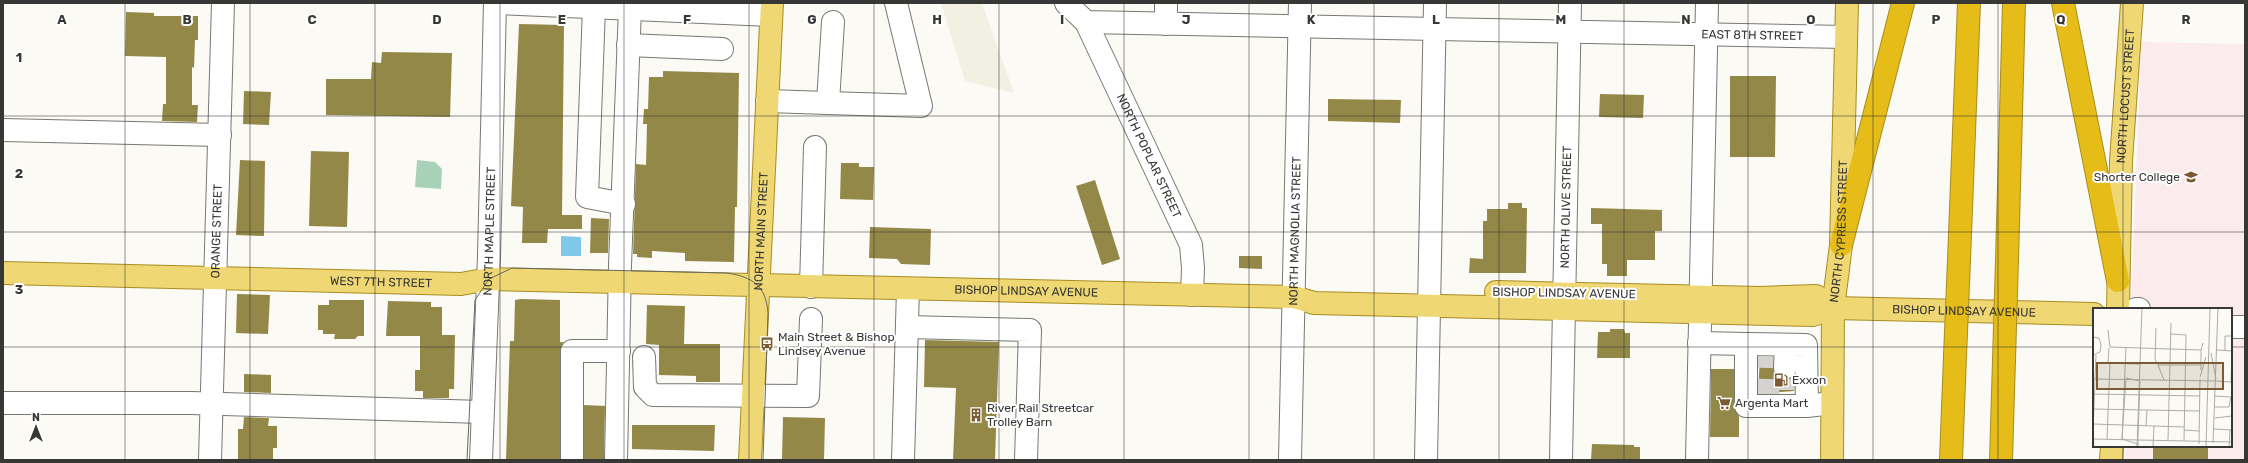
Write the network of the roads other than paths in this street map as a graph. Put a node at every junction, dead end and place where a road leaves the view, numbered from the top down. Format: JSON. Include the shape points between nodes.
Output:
{"nodes":[{"id":1,"x":224,"y":3,"type":"edge"},
{"id":2,"x":496,"y":3,"type":"edge"},
{"id":3,"x":896,"y":3,"type":"edge"},
{"id":4,"x":1066,"y":3,"type":"edge"},
{"id":5,"x":1300,"y":3,"type":"edge"},
{"id":6,"x":1435,"y":3,"type":"edge"},
{"id":7,"x":1570,"y":3,"type":"edge"},
{"id":8,"x":1707,"y":3,"type":"edge"},
{"id":9,"x":1847,"y":3,"type":"edge"},
{"id":10,"x":1903,"y":3,"type":"edge"},
{"id":11,"x":1968,"y":3,"type":"edge"},
{"id":12,"x":2014,"y":3,"type":"edge"},
{"id":13,"x":2063,"y":3,"type":"edge"},
{"id":14,"x":2132,"y":3,"type":"edge"},
{"id":15,"x":594,"y":7,"type":"junction"},
{"id":16,"x":630,"y":8,"type":"junction"},
{"id":17,"x":771,"y":9,"type":"edge"},
{"id":18,"x":1166,"y":13,"type":"edge"},
{"id":19,"x":833,"y":22,"type":"dead end"},
{"id":20,"x":1086,"y":22,"type":"junction"},
{"id":21,"x":1299,"y":25,"type":"junction"},
{"id":22,"x":1434,"y":28,"type":"junction"},
{"id":23,"x":1570,"y":31,"type":"junction"},
{"id":24,"x":1707,"y":34,"type":"junction"},
{"id":25,"x":1846,"y":37,"type":"junction"},
{"id":26,"x":628,"y":45,"type":"junction"},
{"id":27,"x":722,"y":49,"type":"dead end"},
{"id":28,"x":767,"y":101,"type":"junction"},
{"id":29,"x":828,"y":102,"type":"junction"},
{"id":30,"x":3,"y":130,"type":"edge"},
{"id":31,"x":220,"y":135,"type":"junction"},
{"id":32,"x":815,"y":147,"type":"dead end"},
{"id":33,"x":624,"y":204,"type":"junction"},
{"id":34,"x":1841,"y":245,"type":"junction"},
{"id":35,"x":3,"y":261,"type":"edge"},
{"id":36,"x":215,"y":271,"type":"junction"},
{"id":37,"x":3,"y":273,"type":"edge"},
{"id":38,"x":488,"y":280,"type":"junction"},
{"id":39,"x":2118,"y":281,"type":"junction"},
{"id":40,"x":620,"y":282,"type":"junction"},
{"id":41,"x":758,"y":286,"type":"junction"},
{"id":42,"x":811,"y":287,"type":"junction"},
{"id":43,"x":908,"y":289,"type":"junction"},
{"id":44,"x":1192,"y":295,"type":"junction"},
{"id":45,"x":1294,"y":297,"type":"junction"},
{"id":46,"x":1429,"y":299,"type":"junction"},
{"id":47,"x":1565,"y":301,"type":"junction"},
{"id":48,"x":1700,"y":303,"type":"junction"},
{"id":49,"x":1833,"y":308,"type":"junction"},
{"id":50,"x":2118,"y":308,"type":"edge"},
{"id":51,"x":2232,"y":312,"type":"edge"},
{"id":52,"x":2245,"y":312,"type":"edge"},
{"id":53,"x":1760,"y":313,"type":"junction"},
{"id":54,"x":2093,"y":314,"type":"edge"},
{"id":55,"x":811,"y":318,"type":"dead end"},
{"id":56,"x":907,"y":327,"type":"junction"},
{"id":57,"x":2232,"y":327,"type":"edge"},
{"id":58,"x":2245,"y":327,"type":"edge"},
{"id":59,"x":1699,"y":343,"type":"junction"},
{"id":60,"x":619,"y":351,"type":"junction"},
{"id":61,"x":1770,"y":351,"type":"junction"},
{"id":62,"x":644,"y":357,"type":"dead end"},
{"id":63,"x":752,"y":395,"type":"junction"},
{"id":64,"x":3,"y":403,"type":"edge"},
{"id":65,"x":1832,"y":403,"type":"junction"},
{"id":66,"x":212,"y":404,"type":"junction"},
{"id":67,"x":1807,"y":406,"type":"junction"},
{"id":68,"x":482,"y":412,"type":"junction"},
{"id":69,"x":2112,"y":447,"type":"edge"},
{"id":70,"x":210,"y":460,"type":"edge"},
{"id":71,"x":481,"y":460,"type":"edge"},
{"id":72,"x":572,"y":460,"type":"edge"},
{"id":73,"x":616,"y":460,"type":"edge"},
{"id":74,"x":750,"y":460,"type":"edge"},
{"id":75,"x":903,"y":460,"type":"edge"},
{"id":76,"x":1026,"y":460,"type":"edge"},
{"id":77,"x":1290,"y":460,"type":"edge"},
{"id":78,"x":1426,"y":460,"type":"edge"},
{"id":79,"x":1561,"y":460,"type":"edge"},
{"id":80,"x":1697,"y":460,"type":"edge"},
{"id":81,"x":1832,"y":460,"type":"edge"},
{"id":82,"x":1951,"y":460,"type":"edge"},
{"id":83,"x":2001,"y":460,"type":"edge"},
{"id":84,"x":2111,"y":460,"type":"edge"}],
"edges":[{"from":1,"to":31,"type":"street","name":"ORANGE STREET"},
{"from":2,"to":15,"type":"street"},
{"from":2,"to":38,"type":"street","name":"NORTH MAPLE STREET"},
{"from":3,"to":29,"type":"street","via":[[921,106]]},
{"from":4,"to":20,"type":"street"},
{"from":5,"to":21,"type":"street","name":"NORTH MAGNOLIA STREET"},
{"from":6,"to":22,"type":"street"},
{"from":7,"to":23,"type":"street","name":"NORTH OLIVE STREET"},
{"from":8,"to":24,"type":"street"},
{"from":9,"to":25,"type":"main road","name":"NORTH CYPRESS STREET"},
{"from":10,"to":34,"type":"highway"},
{"from":11,"to":82,"type":"highway","bridge":true},
{"from":12,"to":83,"type":"highway","bridge":true},
{"from":13,"to":39,"type":"highway"},
{"from":14,"to":39,"type":"main road","name":"NORTH LOCUST STREET","via":[[2121,161]]},
{"from":15,"to":16,"type":"street"},
{"from":15,"to":33,"type":"street","via":[[587,197]]},
{"from":16,"to":17,"type":"street"},
{"from":16,"to":26,"type":"street"},
{"from":17,"to":28,"type":"main road","name":"NORTH MAIN STREET"},
{"from":18,"to":20,"type":"street","name":"EAST 8TH STREET"},
{"from":18,"to":21,"type":"street","name":"EAST 8TH STREET"},
{"from":19,"to":29,"type":"street"},
{"from":20,"to":44,"type":"street","name":"NORTH POPLAR STREET","via":[[1189,240],[1193,268]]},
{"from":21,"to":22,"type":"street","name":"EAST 8TH STREET"},
{"from":21,"to":45,"type":"street","name":"NORTH MAGNOLIA STREET"},
{"from":22,"to":23,"type":"street","name":"EAST 8TH STREET"},
{"from":22,"to":46,"type":"street"},
{"from":23,"to":24,"type":"street","name":"EAST 8TH STREET"},
{"from":23,"to":47,"type":"street","name":"NORTH OLIVE STREET"},
{"from":24,"to":25,"type":"street","name":"EAST 8TH STREET"},
{"from":24,"to":48,"type":"street"},
{"from":25,"to":34,"type":"main road","name":"NORTH CYPRESS STREET"},
{"from":26,"to":27,"type":"street"},
{"from":26,"to":33,"type":"street"},
{"from":28,"to":29,"type":"street"},
{"from":28,"to":41,"type":"main road","name":"NORTH MAIN STREET"},
{"from":30,"to":31,"type":"street"},
{"from":31,"to":36,"type":"street","name":"ORANGE STREET"},
{"from":32,"to":42,"type":"street"},
{"from":33,"to":40,"type":"street"},
{"from":34,"to":49,"type":"main road","name":"NORTH CYPRESS STREET"},
{"from":35,"to":36,"type":"main road"},
{"from":36,"to":37,"type":"main road","name":"WEST 7TH STREET"},
{"from":36,"to":38,"type":"main road","name":"WEST 7TH STREET","via":[[461,284]]},
{"from":36,"to":66,"type":"street","name":"ORANGE STREET"},
{"from":38,"to":40,"type":"main road","name":"WEST 7TH STREET"},
{"from":38,"to":68,"type":"street","name":"NORTH MAPLE STREET"},
{"from":39,"to":50,"type":"main road","name":"NORTH LOCUST STREET"},
{"from":40,"to":41,"type":"main road","name":"WEST 7TH STREET"},
{"from":40,"to":60,"type":"street"},
{"from":41,"to":42,"type":"main road","name":"BISHOP LINDSAY AVENUE"},
{"from":41,"to":63,"type":"main road","name":"NORTH MAIN STREET"},
{"from":42,"to":43,"type":"main road","name":"BISHOP LINDSAY AVENUE"},
{"from":43,"to":44,"type":"main road","name":"BISHOP LINDSAY AVENUE"},
{"from":43,"to":56,"type":"street"},
{"from":44,"to":45,"type":"main road","name":"BISHOP LINDSAY AVENUE"},
{"from":45,"to":46,"type":"main road","name":"BISHOP LINDSAY AVENUE","via":[[1315,288]]},
{"from":45,"to":77,"type":"street","name":"NORTH MAGNOLIA STREET"},
{"from":46,"to":47,"type":"main road","name":"BISHOP LINDSAY AVENUE"},
{"from":46,"to":78,"type":"street"},
{"from":47,"to":48,"type":"main road","name":"BISHOP LINDSAY AVENUE"},
{"from":47,"to":79,"type":"street","name":"NORTH OLIVE STREET"},
{"from":48,"to":49,"type":"main road","name":"BISHOP LINDSAY AVENUE","via":[[1816,296]]},
{"from":48,"to":53,"type":"main road","name":"BISHOP LINDSAY AVENUE"},
{"from":48,"to":59,"type":"street"},
{"from":49,"to":53,"type":"main road","name":"BISHOP LINDSAY AVENUE","via":[[1813,315]]},
{"from":49,"to":54,"type":"main road","name":"BISHOP LINDSAY AVENUE"},
{"from":49,"to":65,"type":"main road","name":"NORTH CYPRESS STREET"},
{"from":51,"to":52,"type":"street"},
{"from":53,"to":61,"type":"street"},
{"from":55,"to":63,"type":"street","via":[[808,396]]},
{"from":56,"to":75,"type":"street"},
{"from":56,"to":76,"type":"street","via":[[1030,330]]},
{"from":57,"to":58,"type":"street"},
{"from":59,"to":61,"type":"street"},
{"from":59,"to":80,"type":"street"},
{"from":60,"to":72,"type":"street","via":[[572,351]]},
{"from":60,"to":73,"type":"street"},
{"from":61,"to":67,"type":"street","via":[[1806,346]]},
{"from":61,"to":67,"type":"street","via":[[1746,406],[1776,401]]},
{"from":62,"to":63,"type":"street","via":[[645,387],[653,395]]},
{"from":63,"to":74,"type":"main road","name":"NORTH MAIN STREET"},
{"from":64,"to":66,"type":"street"},
{"from":65,"to":67,"type":"street"},
{"from":65,"to":81,"type":"main road","name":"NORTH CYPRESS STREET"},
{"from":66,"to":68,"type":"street"},
{"from":66,"to":70,"type":"street","name":"ORANGE STREET"},
{"from":68,"to":71,"type":"street","name":"NORTH MAPLE STREET"},
{"from":69,"to":84,"type":"main road"}]}
